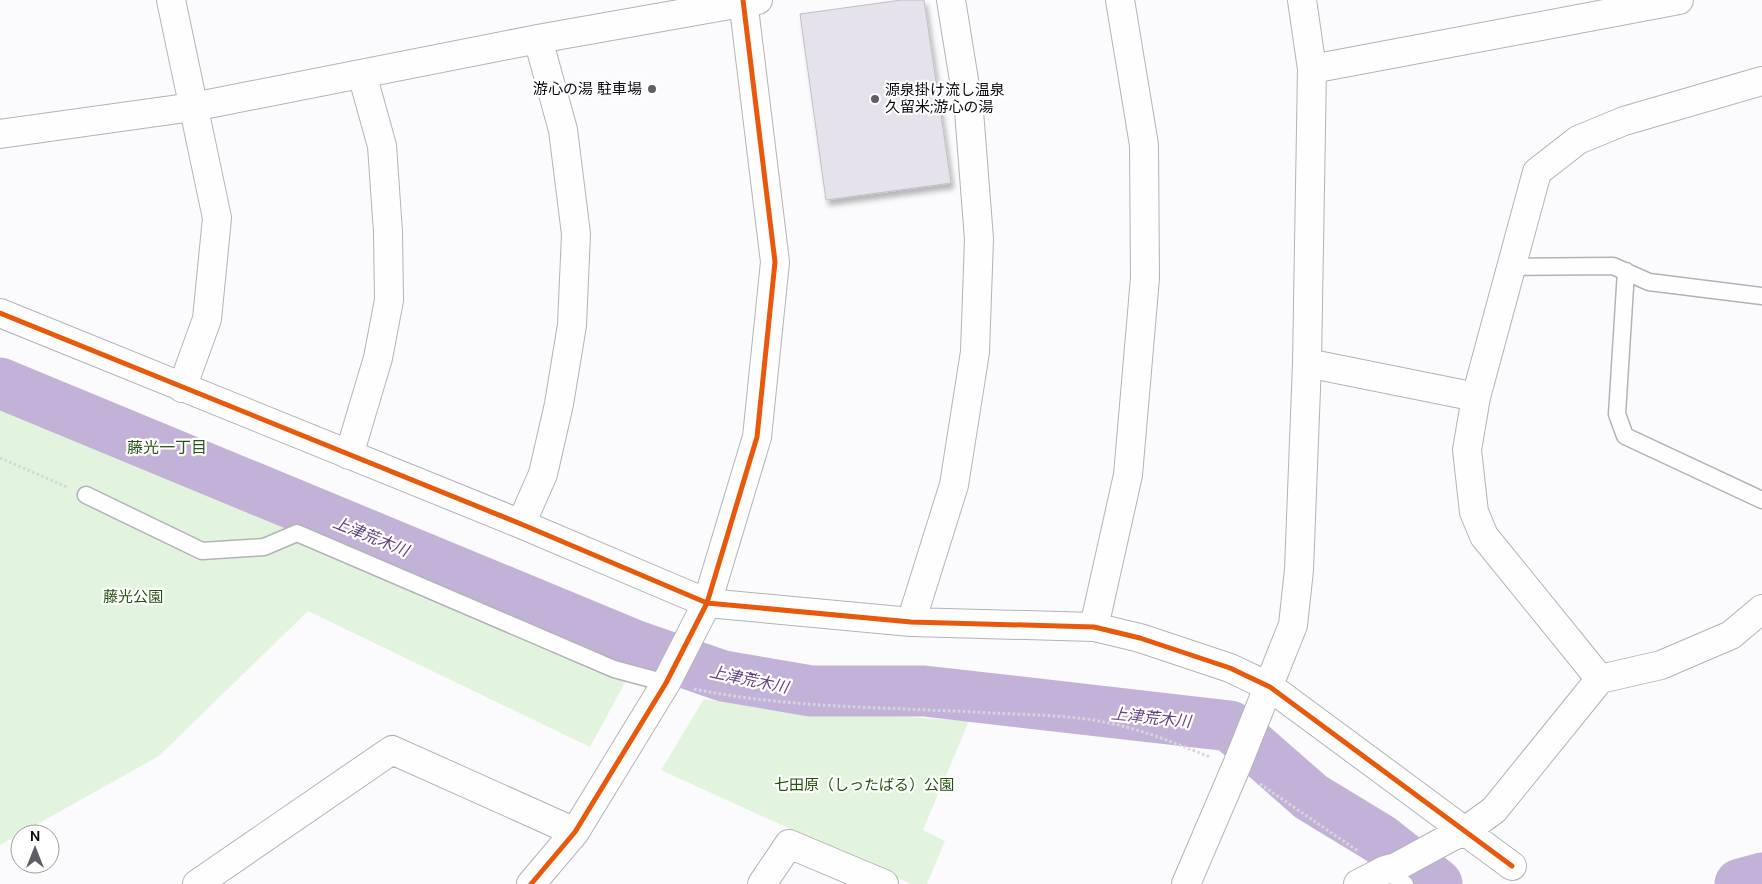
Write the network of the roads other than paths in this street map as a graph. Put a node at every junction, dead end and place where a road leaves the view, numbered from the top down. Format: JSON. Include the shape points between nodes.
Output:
{"nodes":[{"id":1,"x":171,"y":0,"type":"edge"},
{"id":2,"x":951,"y":0,"type":"edge"},
{"id":3,"x":1120,"y":0,"type":"edge"},
{"id":4,"x":1302,"y":0,"type":"edge"},
{"id":5,"x":1679,"y":0,"type":"edge"},
{"id":6,"x":748,"y":1,"type":"edge"},
{"id":7,"x":538,"y":39,"type":"junction"},
{"id":8,"x":1312,"y":69,"type":"junction"},
{"id":9,"x":362,"y":74,"type":"junction"},
{"id":10,"x":1762,"y":81,"type":"edge"},
{"id":11,"x":193,"y":107,"type":"junction"},
{"id":12,"x":0,"y":134,"type":"edge"},
{"id":13,"x":1511,"y":268,"type":"junction"},
{"id":14,"x":1626,"y":271,"type":"junction"},
{"id":15,"x":1762,"y":296,"type":"edge"},
{"id":16,"x":0,"y":313,"type":"edge"},
{"id":17,"x":1308,"y":363,"type":"junction"},
{"id":18,"x":182,"y":388,"type":"junction"},
{"id":19,"x":1476,"y":397,"type":"junction"},
{"id":20,"x":349,"y":455,"type":"junction"},
{"id":21,"x":86,"y":495,"type":"road end"},
{"id":22,"x":1762,"y":500,"type":"edge"},
{"id":23,"x":521,"y":524,"type":"junction"},
{"id":24,"x":707,"y":603,"type":"junction"},
{"id":25,"x":1762,"y":609,"type":"edge"},
{"id":26,"x":911,"y":622,"type":"junction"},
{"id":27,"x":1094,"y":627,"type":"junction"},
{"id":28,"x":1600,"y":678,"type":"junction"},
{"id":29,"x":666,"y":683,"type":"junction"},
{"id":30,"x":1265,"y":698,"type":"junction"},
{"id":31,"x":575,"y":832,"type":"junction"},
{"id":32,"x":1459,"y":834,"type":"junction"},
{"id":33,"x":1512,"y":866,"type":"dead end"},
{"id":34,"x":1395,"y":874,"type":"edge"},
{"id":35,"x":197,"y":884,"type":"edge"},
{"id":36,"x":531,"y":884,"type":"edge"},
{"id":37,"x":762,"y":884,"type":"edge"},
{"id":38,"x":884,"y":884,"type":"edge"},
{"id":39,"x":1186,"y":884,"type":"edge"},
{"id":40,"x":1358,"y":884,"type":"edge"}],
"edges":[{"from":1,"to":11,"type":"street"},
{"from":2,"to":26,"type":"street","via":[[970,111],[979,239],[975,352],[954,485]]},
{"from":3,"to":27,"type":"street","via":[[1144,145],[1144,278],[1128,475]]},
{"from":4,"to":8,"type":"street"},
{"from":5,"to":8,"type":"street"},
{"from":6,"to":7,"type":"street"},
{"from":6,"to":24,"type":"street","via":[[775,262],[757,437]]},
{"from":7,"to":9,"type":"street"},
{"from":7,"to":23,"type":"street","via":[[563,130],[576,234],[572,326],[559,404],[543,474]]},
{"from":8,"to":17,"type":"street"},
{"from":9,"to":11,"type":"street"},
{"from":9,"to":20,"type":"street","via":[[382,146],[389,300],[378,358]]},
{"from":10,"to":13,"type":"street","via":[[1624,121],[1578,140],[1537,172]]},
{"from":11,"to":12,"type":"street"},
{"from":11,"to":18,"type":"street","via":[[216,218],[207,319]]},
{"from":13,"to":14,"type":"lane","via":[[1613,266]]},
{"from":13,"to":19,"type":"street"},
{"from":14,"to":15,"type":"lane","via":[[1649,282]]},
{"from":14,"to":22,"type":"lane","via":[[1616,414],[1625,436]]},
{"from":16,"to":18,"type":"street"},
{"from":17,"to":19,"type":"street"},
{"from":17,"to":30,"type":"street","via":[[1299,570],[1293,625]]},
{"from":18,"to":20,"type":"street"},
{"from":19,"to":28,"type":"street","via":[[1467,450],[1474,512],[1484,536]]},
{"from":20,"to":23,"type":"street"},
{"from":21,"to":29,"type":"lane","via":[[202,551],[264,547],[297,533],[614,668]]},
{"from":23,"to":24,"type":"street"},
{"from":24,"to":26,"type":"street"},
{"from":24,"to":29,"type":"street"},
{"from":25,"to":28,"type":"street","via":[[1731,635],[1661,665]]},
{"from":26,"to":27,"type":"street"},
{"from":27,"to":30,"type":"street","via":[[1140,638],[1230,668]]},
{"from":28,"to":32,"type":"street","via":[[1494,810]]},
{"from":29,"to":31,"type":"street"},
{"from":30,"to":32,"type":"street"},
{"from":30,"to":39,"type":"street"},
{"from":31,"to":35,"type":"street","via":[[392,750]]},
{"from":31,"to":36,"type":"street"},
{"from":32,"to":33,"type":"street"},
{"from":32,"to":34,"type":"street"},
{"from":34,"to":40,"type":"street"},
{"from":37,"to":38,"type":"street","via":[[789,844]]}]}
